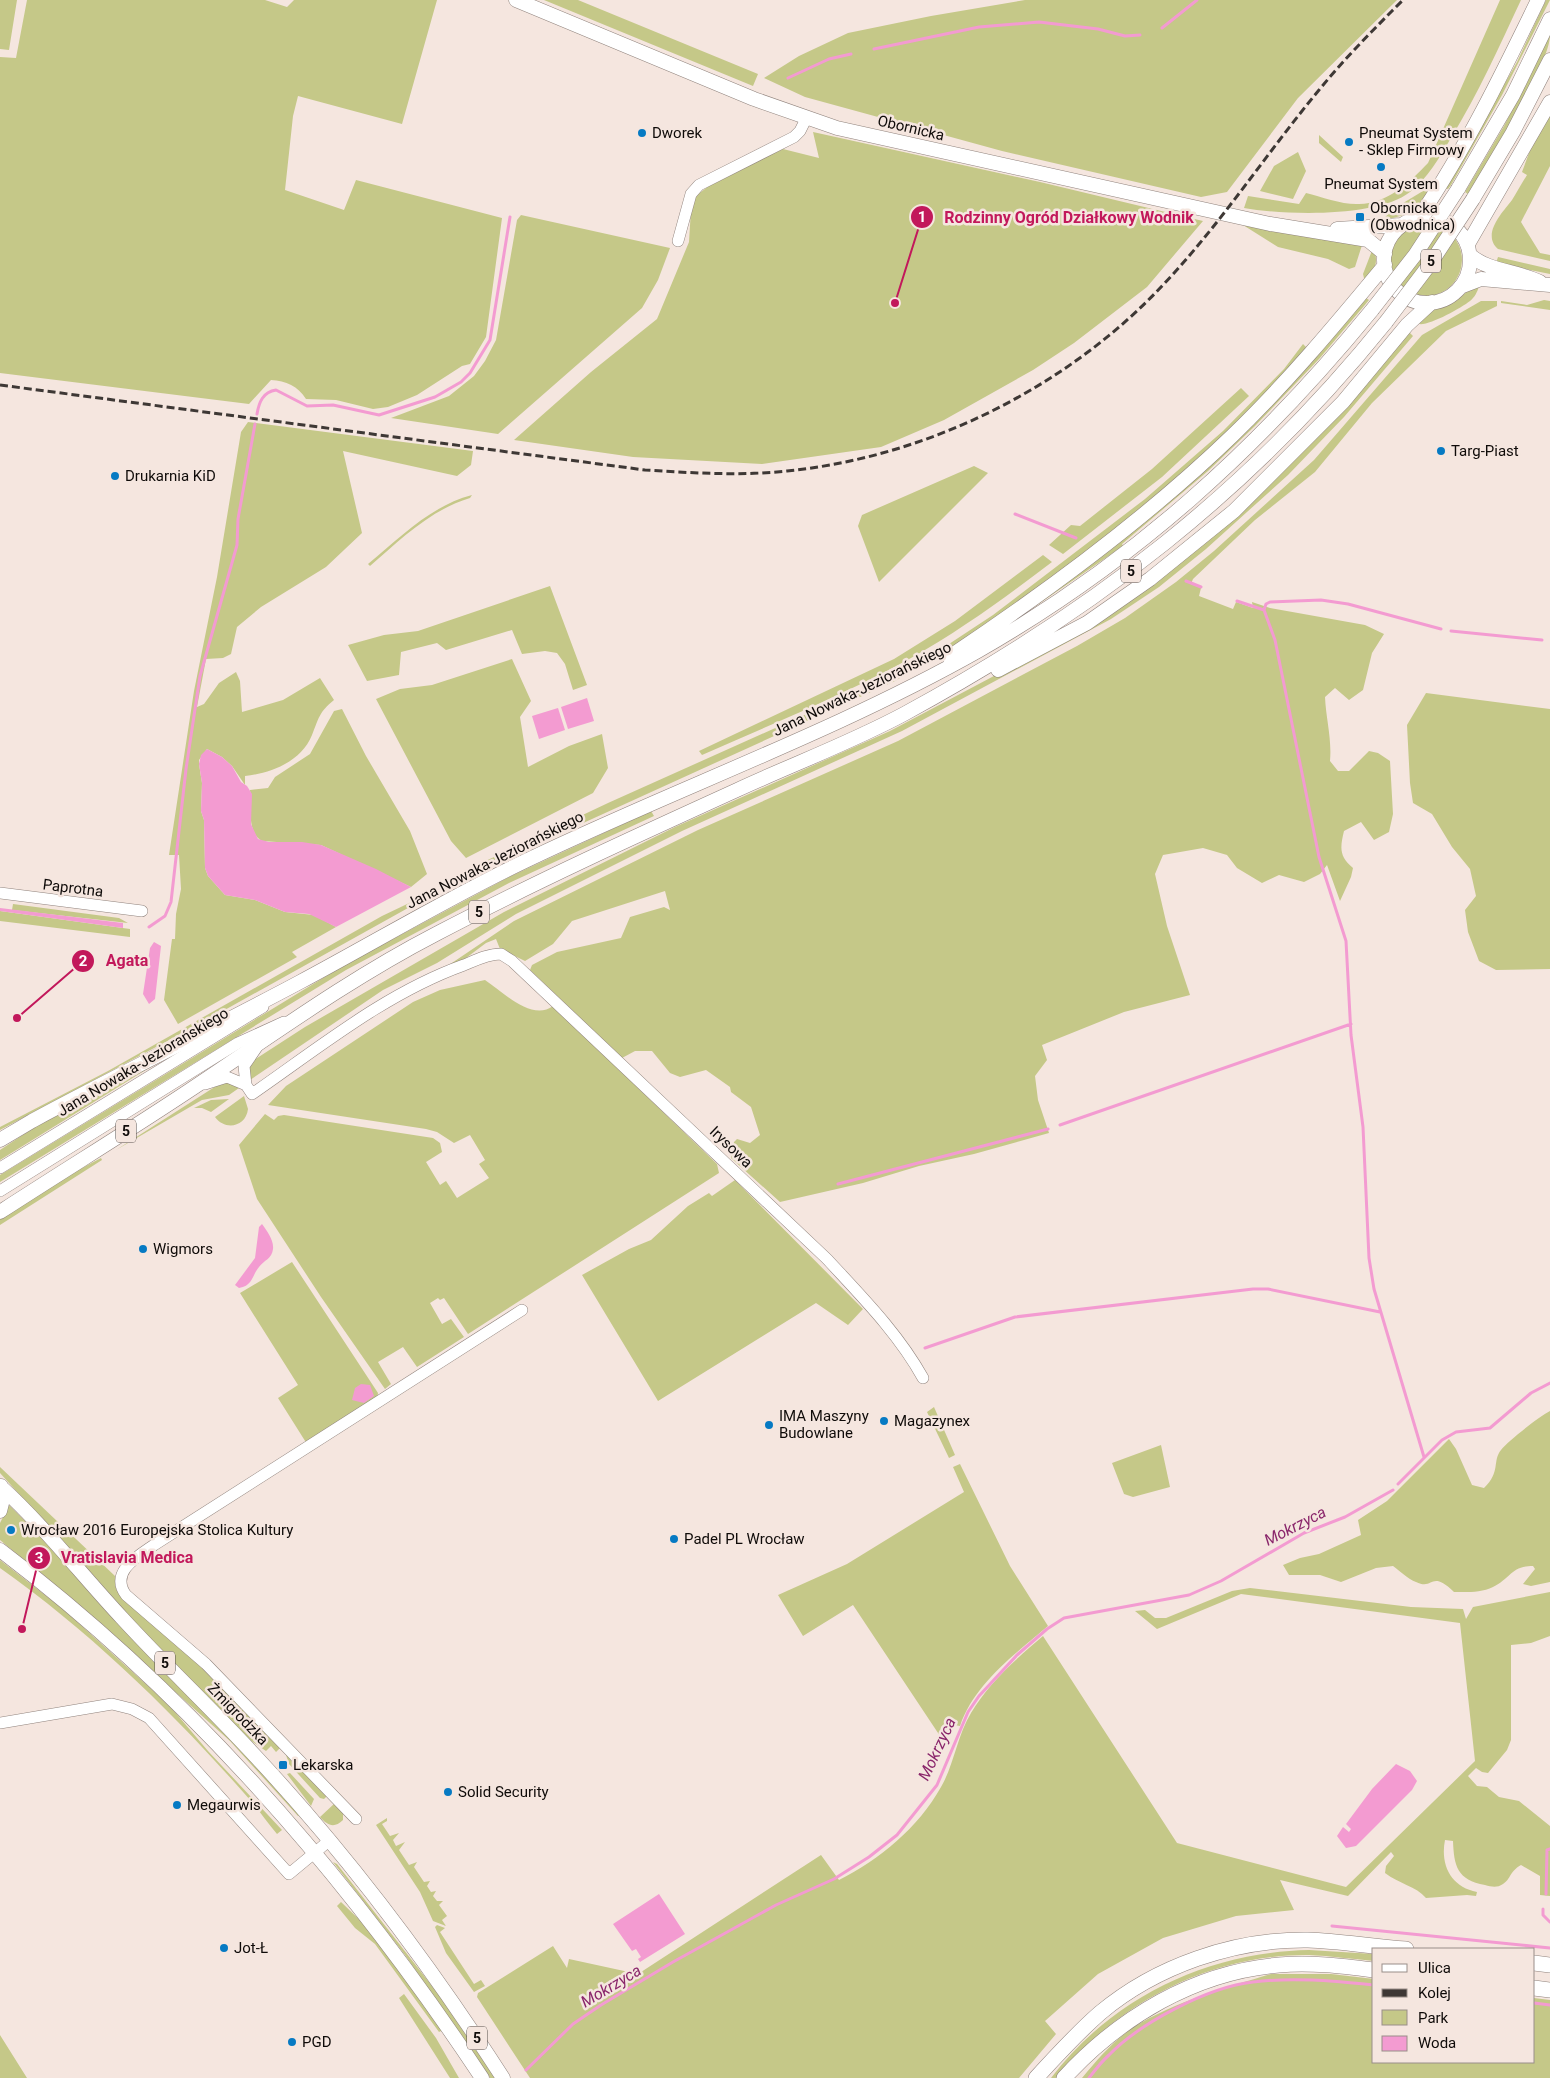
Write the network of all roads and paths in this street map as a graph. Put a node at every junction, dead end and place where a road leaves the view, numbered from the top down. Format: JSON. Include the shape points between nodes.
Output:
{"nodes":[{"id":1,"x":516,"y":0,"type":"edge"},
{"id":2,"x":1538,"y":0,"type":"edge"},
{"id":3,"x":1550,"y":19,"type":"edge"},
{"id":4,"x":1550,"y":60,"type":"edge"},
{"id":5,"x":1550,"y":102,"type":"edge"},
{"id":6,"x":806,"y":118,"type":"junction"},
{"id":7,"x":1420,"y":216,"type":"junction"},
{"id":8,"x":1401,"y":225,"type":"junction"},
{"id":9,"x":1317,"y":231,"type":"junction"},
{"id":10,"x":678,"y":240,"type":"dead end"},
{"id":11,"x":1470,"y":250,"type":"junction"},
{"id":12,"x":1385,"y":259,"type":"junction"},
{"id":13,"x":1547,"y":285,"type":"edge"},
{"id":14,"x":1460,"y":287,"type":"junction"},
{"id":15,"x":1432,"y":302,"type":"junction"},
{"id":16,"x":910,"y":687,"type":"junction"},
{"id":17,"x":907,"y":713,"type":"junction"},
{"id":18,"x":0,"y":894,"type":"edge"},
{"id":19,"x":142,"y":912,"type":"dead end"},
{"id":20,"x":301,"y":981,"type":"junction"},
{"id":21,"x":298,"y":1016,"type":"junction"},
{"id":22,"x":261,"y":1042,"type":"junction"},
{"id":23,"x":246,"y":1085,"type":"junction"},
{"id":24,"x":191,"y":1089,"type":"junction"},
{"id":25,"x":0,"y":1140,"type":"edge"},
{"id":26,"x":0,"y":1168,"type":"edge"},
{"id":27,"x":0,"y":1191,"type":"edge"},
{"id":28,"x":0,"y":1212,"type":"edge"},
{"id":29,"x":522,"y":1310,"type":"dead end"},
{"id":30,"x":923,"y":1378,"type":"dead end"},
{"id":31,"x":0,"y":1486,"type":"edge"},
{"id":32,"x":0,"y":1511,"type":"edge"},
{"id":33,"x":0,"y":1550,"type":"edge"},
{"id":34,"x":0,"y":1723,"type":"edge"},
{"id":35,"x":356,"y":1819,"type":"dead end"},
{"id":36,"x":330,"y":1840,"type":"junction"},
{"id":37,"x":315,"y":1852,"type":"junction"},
{"id":38,"x":1396,"y":1948,"type":"edge"},
{"id":39,"x":1535,"y":1963,"type":"edge"},
{"id":40,"x":1550,"y":1965,"type":"edge"},
{"id":41,"x":1372,"y":1970,"type":"edge"},
{"id":42,"x":1535,"y":1988,"type":"edge"},
{"id":43,"x":1550,"y":1990,"type":"edge"},
{"id":44,"x":1094,"y":2050,"type":"junction"},
{"id":45,"x":1040,"y":2074,"type":"edge"},
{"id":46,"x":482,"y":2078,"type":"edge"},
{"id":47,"x":503,"y":2078,"type":"edge"},
{"id":48,"x":1064,"y":2078,"type":"edge"},
{"id":49,"x":1074,"y":2078,"type":"edge"}],
"edges":[{"from":1,"to":6,"type":"main road","name":"Obornicka"},
{"from":2,"to":7,"type":"main road","via":[[1491,97]]},
{"from":3,"to":16,"type":"main road","name":"Jana Nowaka-Jeziorańskiego","number":"5","bridge":true,"via":[[1509,103],[1414,255],[1372,310],[1282,414],[1227,469],[1114,561],[978,651]]},
{"from":4,"to":17,"type":"main road","number":"5","bridge":true,"via":[[1474,199],[1430,264],[1386,322],[1296,424],[1221,498],[1173,539],[1060,622]]},
{"from":5,"to":11,"type":"main road"},
{"from":6,"to":9,"type":"main road","name":"Obornicka","via":[[837,128],[1230,216]]},
{"from":6,"to":10,"type":"street","via":[[794,137],[699,186],[690,194]]},
{"from":7,"to":8,"type":"main road"},
{"from":7,"to":11,"type":"main road","via":[[1447,222],[1462,235]]},
{"from":8,"to":9,"type":"main road","name":"Obornicka"},
{"from":8,"to":12,"type":"main road","via":[[1389,240]]},
{"from":9,"to":12,"type":"main road","name":"Obornicka","via":[[1368,240]]},
{"from":11,"to":13,"type":"main road","via":[[1487,266],[1523,274]]},
{"from":11,"to":14,"type":"main road","via":[[1468,275]]},
{"from":12,"to":15,"type":"main road","via":[[1389,281],[1404,297]]},
{"from":12,"to":16,"type":"main road","via":[[1299,367],[1198,467],[1080,563]]},
{"from":13,"to":14,"type":"main road","via":[[1481,279]]},
{"from":14,"to":15,"type":"main road","via":[[1448,297]]},
{"from":15,"to":17,"type":"main road","via":[[1409,322],[1343,402],[1298,449],[1234,511],[1150,579],[1087,623]]},
{"from":16,"to":20,"type":"main road","name":"Jana Nowaka-Jeziorańskiego","number":"5","via":[[513,867]]},
{"from":17,"to":21,"type":"main road","number":"5","via":[[502,900],[374,967]]},
{"from":18,"to":19,"type":"street","name":"Paprotna"},
{"from":20,"to":25,"type":"main road","number":"5"},
{"from":20,"to":26,"type":"street","name":"Jana Nowaka-Jeziorańskiego","via":[[242,1021]]},
{"from":21,"to":22,"type":"main road","number":"5"},
{"from":21,"to":27,"type":"street","via":[[238,1044]]},
{"from":22,"to":23,"type":"street","via":[[244,1066]]},
{"from":22,"to":24,"type":"main road","number":"5"},
{"from":23,"to":24,"type":"street","via":[[227,1077]]},
{"from":23,"to":30,"type":"street","name":"Irysowa","via":[[252,1094],[408,990],[453,969],[501,954],[827,1259],[876,1311],[909,1353]]},
{"from":24,"to":28,"type":"main road","number":"5"},
{"from":29,"to":35,"type":"street","via":[[154,1545],[127,1566],[120,1577],[121,1588],[126,1595],[206,1664]]},
{"from":31,"to":32,"type":"main road"},
{"from":31,"to":36,"type":"main road","name":"Żmigrodzka","number":"5","via":[[258,1758]]},
{"from":33,"to":37,"type":"main road","number":"5","via":[[101,1632],[185,1712]]},
{"from":34,"to":37,"type":"street","via":[[112,1704],[132,1709],[149,1718],[290,1874]]},
{"from":36,"to":37,"type":"street"},
{"from":36,"to":47,"type":"main road","name":"Żmigrodzka","number":"5","via":[[427,1964]]},
{"from":37,"to":46,"type":"main road","number":"5","via":[[415,1979]]},
{"from":38,"to":45,"type":"highway","via":[[1290,1940],[1218,1952],[1165,1972],[1126,1994],[1089,2023]]},
{"from":39,"to":40,"type":"highway"},
{"from":41,"to":44,"type":"highway","via":[[1334,1965],[1279,1965],[1227,1974],[1194,1985],[1147,2008]]},
{"from":42,"to":43,"type":"highway"},
{"from":44,"to":48,"type":"highway"},
{"from":44,"to":49,"type":"highway"}]}
